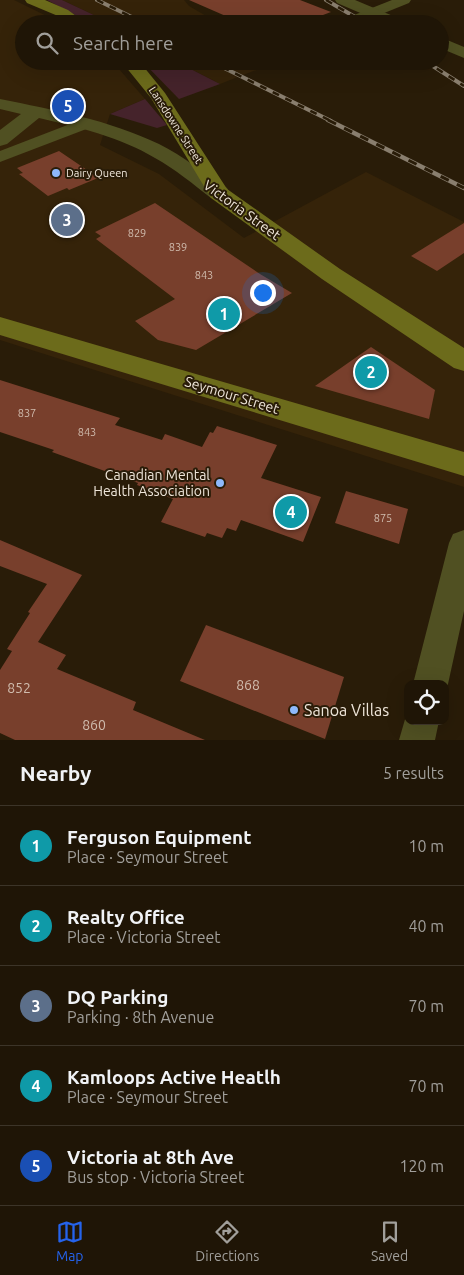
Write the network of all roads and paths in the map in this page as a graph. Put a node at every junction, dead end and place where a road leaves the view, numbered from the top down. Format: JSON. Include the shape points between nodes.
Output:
{"nodes":[{"id":1,"x":32,"y":0,"type":"edge"},
{"id":2,"x":342,"y":0,"type":"edge"},
{"id":3,"x":404,"y":0,"type":"edge"},
{"id":4,"x":376,"y":13,"type":"junction"},
{"id":5,"x":66,"y":15,"type":"edge"},
{"id":6,"x":370,"y":15,"type":"edge"},
{"id":7,"x":380,"y":15,"type":"edge"},
{"id":8,"x":449,"y":46,"type":"edge"},
{"id":9,"x":464,"y":54,"type":"edge"},
{"id":10,"x":138,"y":70,"type":"edge"},
{"id":11,"x":0,"y":104,"type":"edge"},
{"id":12,"x":35,"y":112,"type":"junction"},
{"id":13,"x":83,"y":124,"type":"junction"},
{"id":14,"x":0,"y":140,"type":"edge"},
{"id":15,"x":0,"y":157,"type":"edge"},
{"id":16,"x":219,"y":192,"type":"junction"},
{"id":17,"x":0,"y":326,"type":"edge"},
{"id":18,"x":464,"y":361,"type":"edge"},
{"id":19,"x":464,"y":464,"type":"edge"},
{"id":20,"x":464,"y":543,"type":"edge"},
{"id":21,"x":431,"y":680,"type":"edge"},
{"id":22,"x":420,"y":725,"type":"edge"},
{"id":23,"x":417,"y":740,"type":"edge"}],
"edges":[{"from":1,"to":5,"type":"main road"},
{"from":2,"to":4,"type":"street"},
{"from":3,"to":4,"type":"street"},
{"from":4,"to":6,"type":"street"},
{"from":4,"to":7,"type":"street"},
{"from":8,"to":9,"type":"street"},
{"from":10,"to":16,"type":"main road","name":"Lansdowne Street","via":[[159,97]]},
{"from":11,"to":12,"type":"street","name":"Victoria Street"},
{"from":12,"to":13,"type":"street","name":"Victoria Street"},
{"from":12,"to":14,"type":"street"},
{"from":13,"to":15,"type":"street"},
{"from":13,"to":16,"type":"street","name":"Victoria Street","via":[[152,148]]},
{"from":16,"to":18,"type":"main road","name":"Victoria Street","via":[[331,274]]},
{"from":17,"to":19,"type":"main road","name":"Seymour Street"},
{"from":20,"to":21,"type":"street"},
{"from":22,"to":23,"type":"street"}]}
